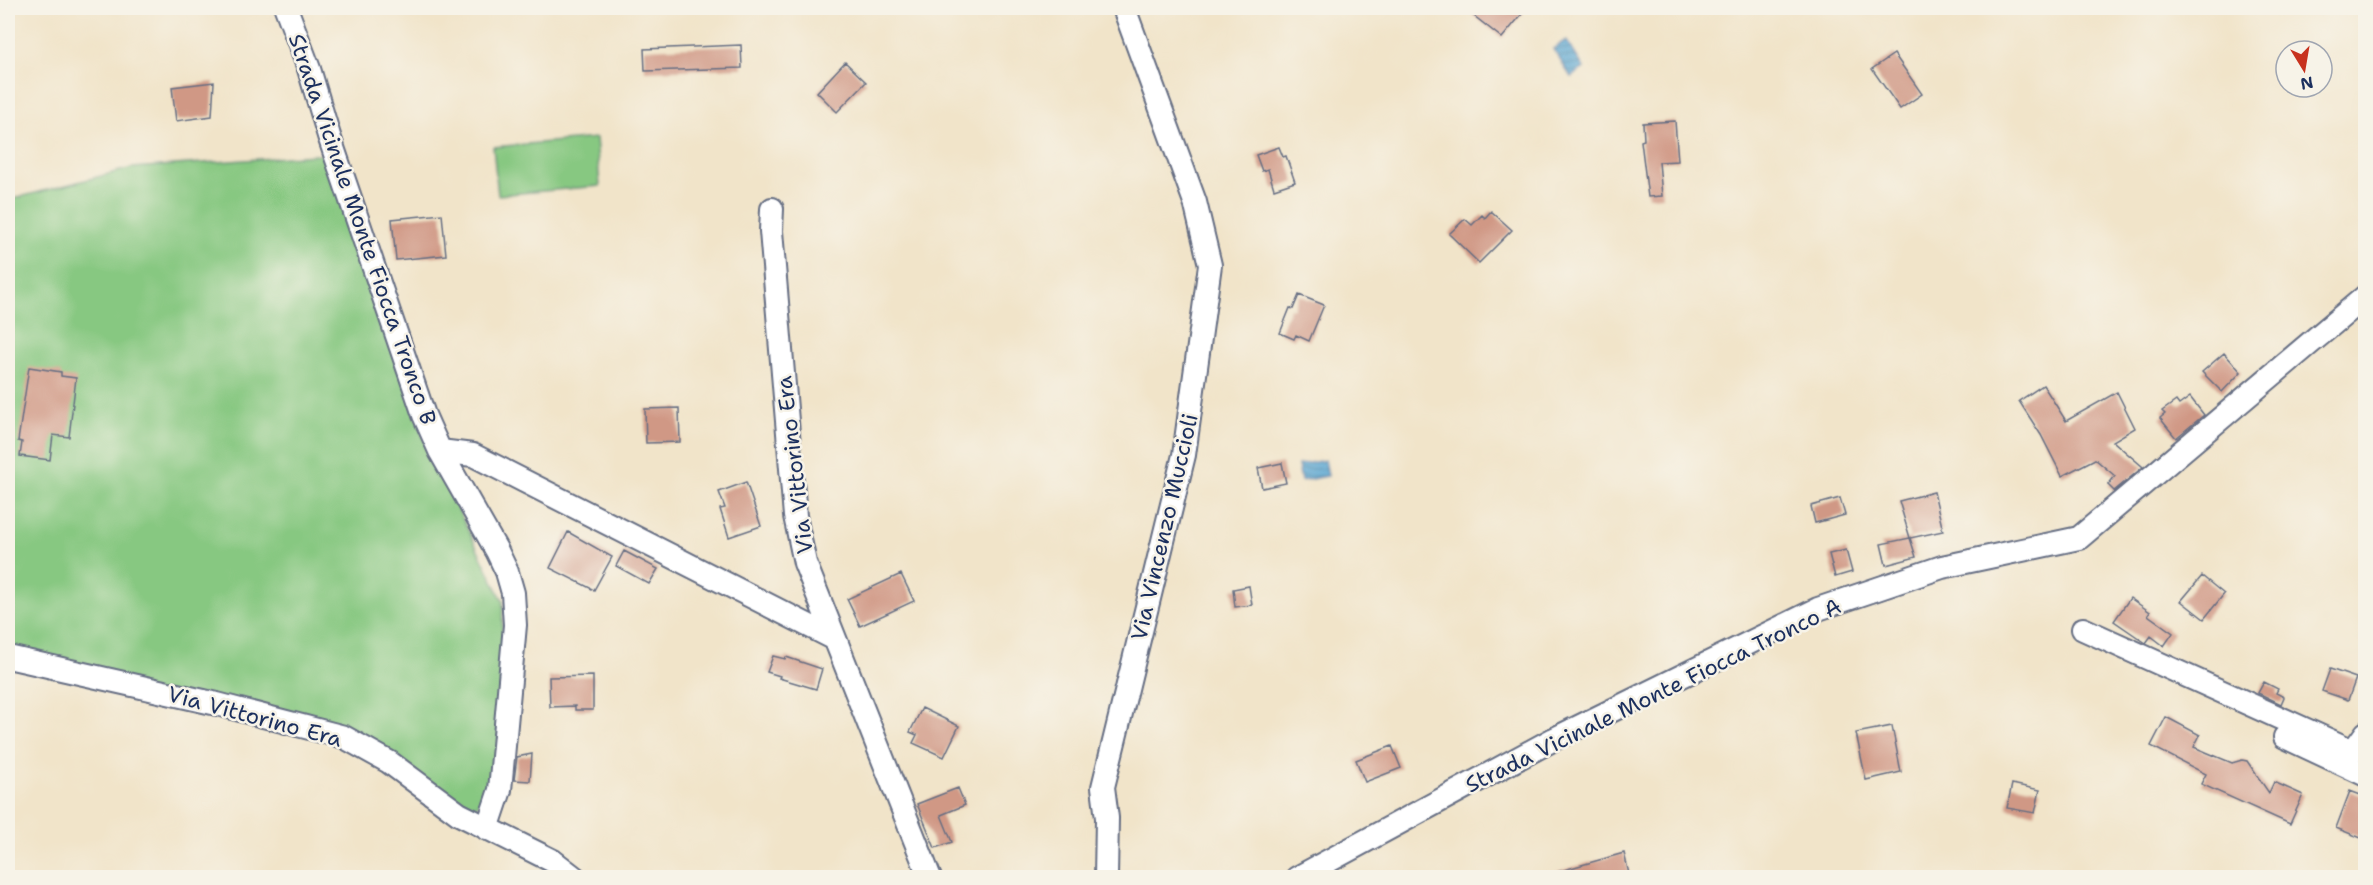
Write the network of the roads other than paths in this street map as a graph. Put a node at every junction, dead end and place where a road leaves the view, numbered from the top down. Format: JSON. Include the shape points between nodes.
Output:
{"nodes":[{"id":1,"x":286,"y":8,"type":"edge"},
{"id":2,"x":1124,"y":8,"type":"edge"},
{"id":3,"x":772,"y":209,"type":"dead end"},
{"id":4,"x":2366,"y":296,"type":"edge"},
{"id":5,"x":440,"y":451,"type":"junction"},
{"id":6,"x":835,"y":639,"type":"junction"},
{"id":7,"x":8,"y":657,"type":"edge"},
{"id":8,"x":2366,"y":733,"type":"edge"},
{"id":9,"x":2366,"y":775,"type":"edge"},
{"id":10,"x":487,"y":829,"type":"junction"},
{"id":11,"x":574,"y":878,"type":"edge"},
{"id":12,"x":930,"y":878,"type":"edge"},
{"id":13,"x":1106,"y":878,"type":"edge"},
{"id":14,"x":1297,"y":878,"type":"edge"}],
"edges":[{"from":1,"to":5,"type":"street","name":"Strada Vicinale Monte Fiocca Tronco B","via":[[424,415]]},
{"from":2,"to":13,"type":"street","name":"Via Vincenzo Muccioli","via":[[1195,202],[1210,265],[1184,455],[1103,787]]},
{"from":3,"to":6,"type":"street","name":"Via Vittorino Era","via":[[795,516],[805,563]]},
{"from":4,"to":14,"type":"street","name":"Strada Vicinale Monte Fiocca Tronco A","via":[[2079,538],[1942,567],[1818,609],[1554,739]]},
{"from":5,"to":6,"type":"street","name":"Strada Vicinale Monte Fiocca Tronco B","via":[[473,455]]},
{"from":5,"to":10,"type":"street","name":"Strada Vicinale Monte Fiocca Tronco B","via":[[497,551],[513,593],[515,625],[500,790]]},
{"from":6,"to":12,"type":"street","name":"Via Vittorino Era"},
{"from":7,"to":10,"type":"street","name":"Via Vittorino Era","via":[[344,737],[389,762],[459,814]]},
{"from":8,"to":9,"type":"street","via":[[2353,751],[2082,637]]},
{"from":10,"to":11,"type":"street","name":"Via Vittorino Era","via":[[553,861]]}]}
